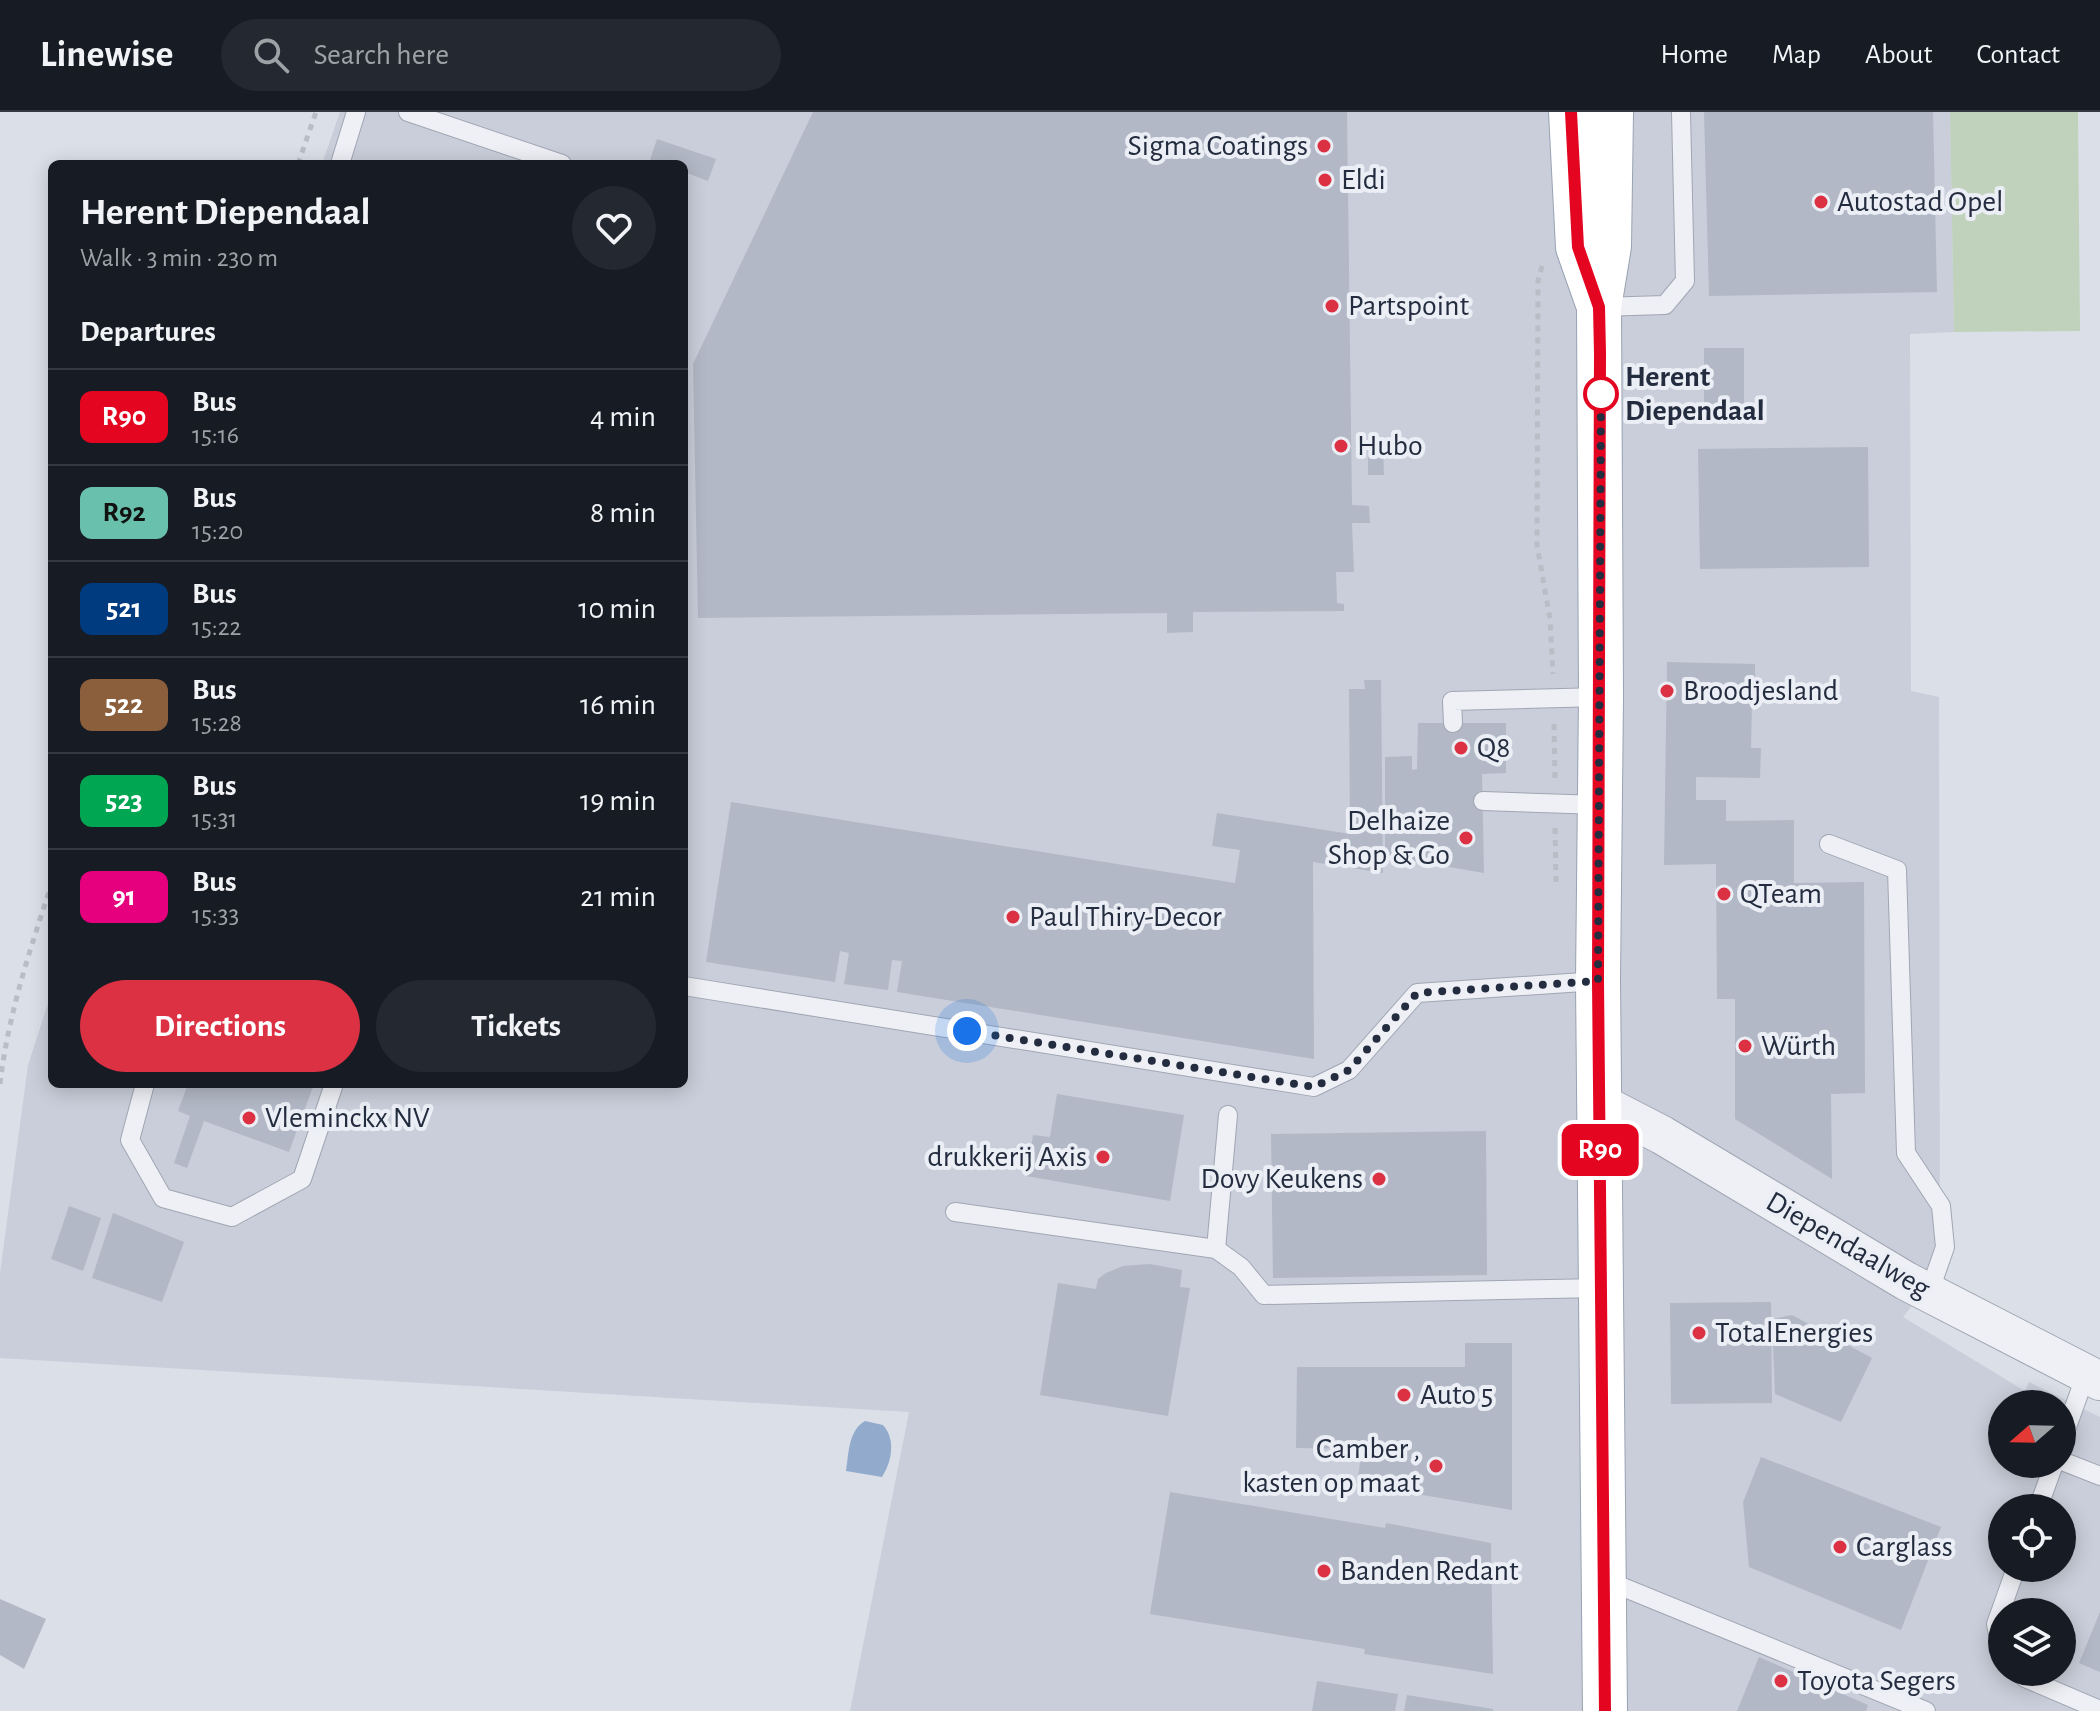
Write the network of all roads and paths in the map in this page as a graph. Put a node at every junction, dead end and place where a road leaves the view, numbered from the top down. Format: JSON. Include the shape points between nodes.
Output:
{"nodes":[{"id":1,"x":316,"y":112,"type":"edge"},
{"id":2,"x":356,"y":112,"type":"edge"},
{"id":3,"x":408,"y":112,"type":"edge"},
{"id":4,"x":1571,"y":112,"type":"edge"},
{"id":5,"x":1611,"y":112,"type":"edge"},
{"id":6,"x":1681,"y":112,"type":"edge"},
{"id":7,"x":299,"y":160,"type":"edge"},
{"id":8,"x":341,"y":160,"type":"edge"},
{"id":9,"x":550,"y":160,"type":"edge"},
{"id":10,"x":1599,"y":307,"type":"junction"},
{"id":11,"x":1601,"y":697,"type":"junction"},
{"id":12,"x":1453,"y":723,"type":"dead end"},
{"id":13,"x":1483,"y":801,"type":"dead end"},
{"id":14,"x":1600,"y":805,"type":"junction"},
{"id":15,"x":1829,"y":844,"type":"dead end"},
{"id":16,"x":48,"y":897,"type":"edge"},
{"id":17,"x":1598,"y":981,"type":"junction"},
{"id":18,"x":688,"y":987,"type":"edge"},
{"id":19,"x":0,"y":1084,"type":"edge"},
{"id":20,"x":144,"y":1088,"type":"edge"},
{"id":21,"x":333,"y":1088,"type":"edge"},
{"id":22,"x":1600,"y":1103,"type":"junction"},
{"id":23,"x":1228,"y":1115,"type":"dead end"},
{"id":24,"x":955,"y":1212,"type":"dead end"},
{"id":25,"x":1216,"y":1249,"type":"junction"},
{"id":26,"x":1601,"y":1288,"type":"junction"},
{"id":27,"x":1929,"y":1293,"type":"junction"},
{"id":28,"x":2093,"y":1377,"type":"edge"},
{"id":29,"x":2076,"y":1412,"type":"edge"},
{"id":30,"x":2076,"y":1467,"type":"edge"},
{"id":31,"x":2100,"y":1476,"type":"edge"},
{"id":32,"x":1603,"y":1579,"type":"junction"},
{"id":33,"x":2044,"y":1686,"type":"edge"},
{"id":34,"x":2100,"y":1710,"type":"edge"},
{"id":35,"x":1605,"y":1711,"type":"edge"},
{"id":36,"x":1926,"y":1711,"type":"edge"}],
"edges":[{"from":1,"to":7,"type":"path"},
{"from":2,"to":8,"type":"lane"},
{"from":3,"to":9,"type":"lane"},
{"from":4,"to":10,"type":"main road","via":[[1578,247]]},
{"from":5,"to":10,"type":"main road","via":[[1609,246]]},
{"from":6,"to":10,"type":"lane","via":[[1685,281],[1665,305]]},
{"from":10,"to":11,"type":"main road"},
{"from":11,"to":12,"type":"lane","via":[[1452,701]]},
{"from":11,"to":14,"type":"main road"},
{"from":13,"to":14,"type":"lane"},
{"from":14,"to":17,"type":"main road"},
{"from":15,"to":27,"type":"lane","via":[[1897,870],[1906,1153],[1941,1206],[1945,1247]]},
{"from":16,"to":19,"type":"path","via":[[4,1047]]},
{"from":17,"to":18,"type":"lane","via":[[1417,993],[1349,1070],[1314,1087]]},
{"from":17,"to":22,"type":"main road"},
{"from":20,"to":21,"type":"lane","via":[[130,1140],[163,1198],[232,1217],[302,1179]]},
{"from":22,"to":26,"type":"main road"},
{"from":22,"to":27,"type":"street","name":"Diependaalweg"},
{"from":23,"to":25,"type":"lane"},
{"from":24,"to":25,"type":"lane"},
{"from":25,"to":26,"type":"lane","via":[[1241,1267],[1264,1295]]},
{"from":26,"to":32,"type":"main road"},
{"from":27,"to":28,"type":"street","name":"Diependaalweg"},
{"from":28,"to":29,"type":"lane"},
{"from":30,"to":31,"type":"lane"},
{"from":32,"to":35,"type":"main road"},
{"from":32,"to":36,"type":"lane"},
{"from":33,"to":34,"type":"lane"}]}
